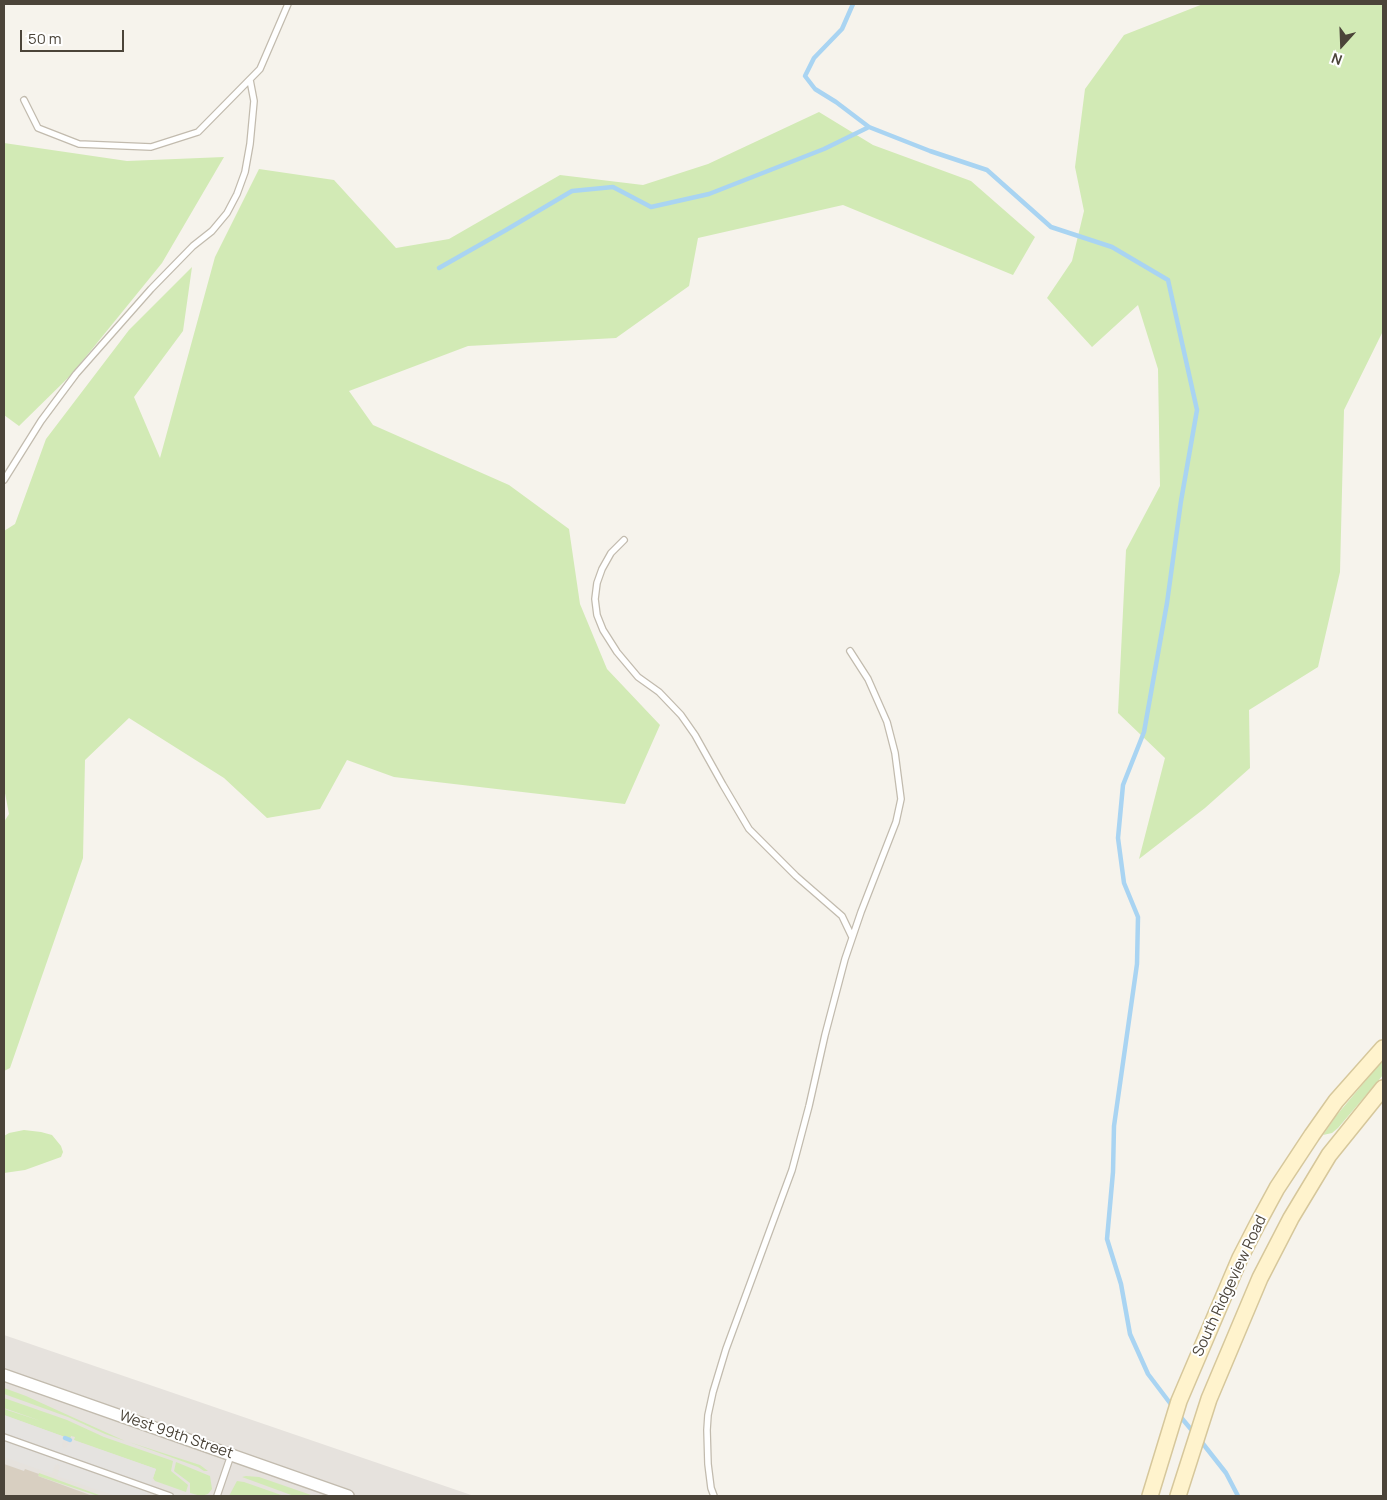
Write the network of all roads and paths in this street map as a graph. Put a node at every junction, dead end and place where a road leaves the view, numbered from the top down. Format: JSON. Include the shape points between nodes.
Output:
{"nodes":[{"id":1,"x":288,"y":4,"type":"edge"},
{"id":2,"x":250,"y":80,"type":"junction"},
{"id":3,"x":24,"y":100,"type":"dead end"},
{"id":4,"x":4,"y":480,"type":"edge"},
{"id":5,"x":624,"y":540,"type":"dead end"},
{"id":6,"x":850,"y":651,"type":"dead end"},
{"id":7,"x":852,"y":937,"type":"junction"},
{"id":8,"x":1383,"y":1048,"type":"edge"},
{"id":9,"x":1383,"y":1088,"type":"edge"},
{"id":10,"x":1295,"y":1159,"type":"junction"},
{"id":11,"x":1317,"y":1174,"type":"junction"},
{"id":12,"x":4,"y":1375,"type":"edge"},
{"id":13,"x":4,"y":1437,"type":"edge"},
{"id":14,"x":231,"y":1455,"type":"junction"},
{"id":15,"x":1152,"y":1491,"type":"edge"},
{"id":16,"x":170,"y":1496,"type":"edge"},
{"id":17,"x":217,"y":1496,"type":"edge"},
{"id":18,"x":348,"y":1496,"type":"edge"},
{"id":19,"x":714,"y":1496,"type":"edge"},
{"id":20,"x":1178,"y":1496,"type":"edge"}],
"edges":[{"from":1,"to":2,"type":"lane","via":[[260,70]]},
{"from":2,"to":3,"type":"lane","via":[[198,132],[151,147],[79,144],[38,128]]},
{"from":2,"to":4,"type":"lane","via":[[254,101],[250,144],[237,194],[227,213],[151,289],[76,374],[41,421]]},
{"from":5,"to":7,"type":"lane","via":[[611,553],[597,583],[595,599],[603,630],[638,677],[659,692],[681,715],[749,829],[842,916]]},
{"from":6,"to":7,"type":"lane","via":[[868,679],[887,722],[901,799],[896,822]]},
{"from":7,"to":19,"type":"lane","via":[[792,1170],[713,1392],[707,1430],[708,1464]]},
{"from":8,"to":10,"type":"main road","name":"South Ridgeview Road","via":[[1336,1101]]},
{"from":9,"to":11,"type":"main road","name":"South Ridgeview Road"},
{"from":10,"to":11,"type":"main road"},
{"from":10,"to":15,"type":"main road","name":"South Ridgeview Road","via":[[1240,1258],[1179,1401]]},
{"from":11,"to":20,"type":"main road","name":"South Ridgeview Road","via":[[1290,1218],[1260,1278],[1202,1417]]},
{"from":12,"to":14,"type":"street","name":"West 99th Street"},
{"from":13,"to":16,"type":"lane"},
{"from":14,"to":17,"type":"lane"},
{"from":14,"to":18,"type":"street","name":"West 99th Street"}]}
